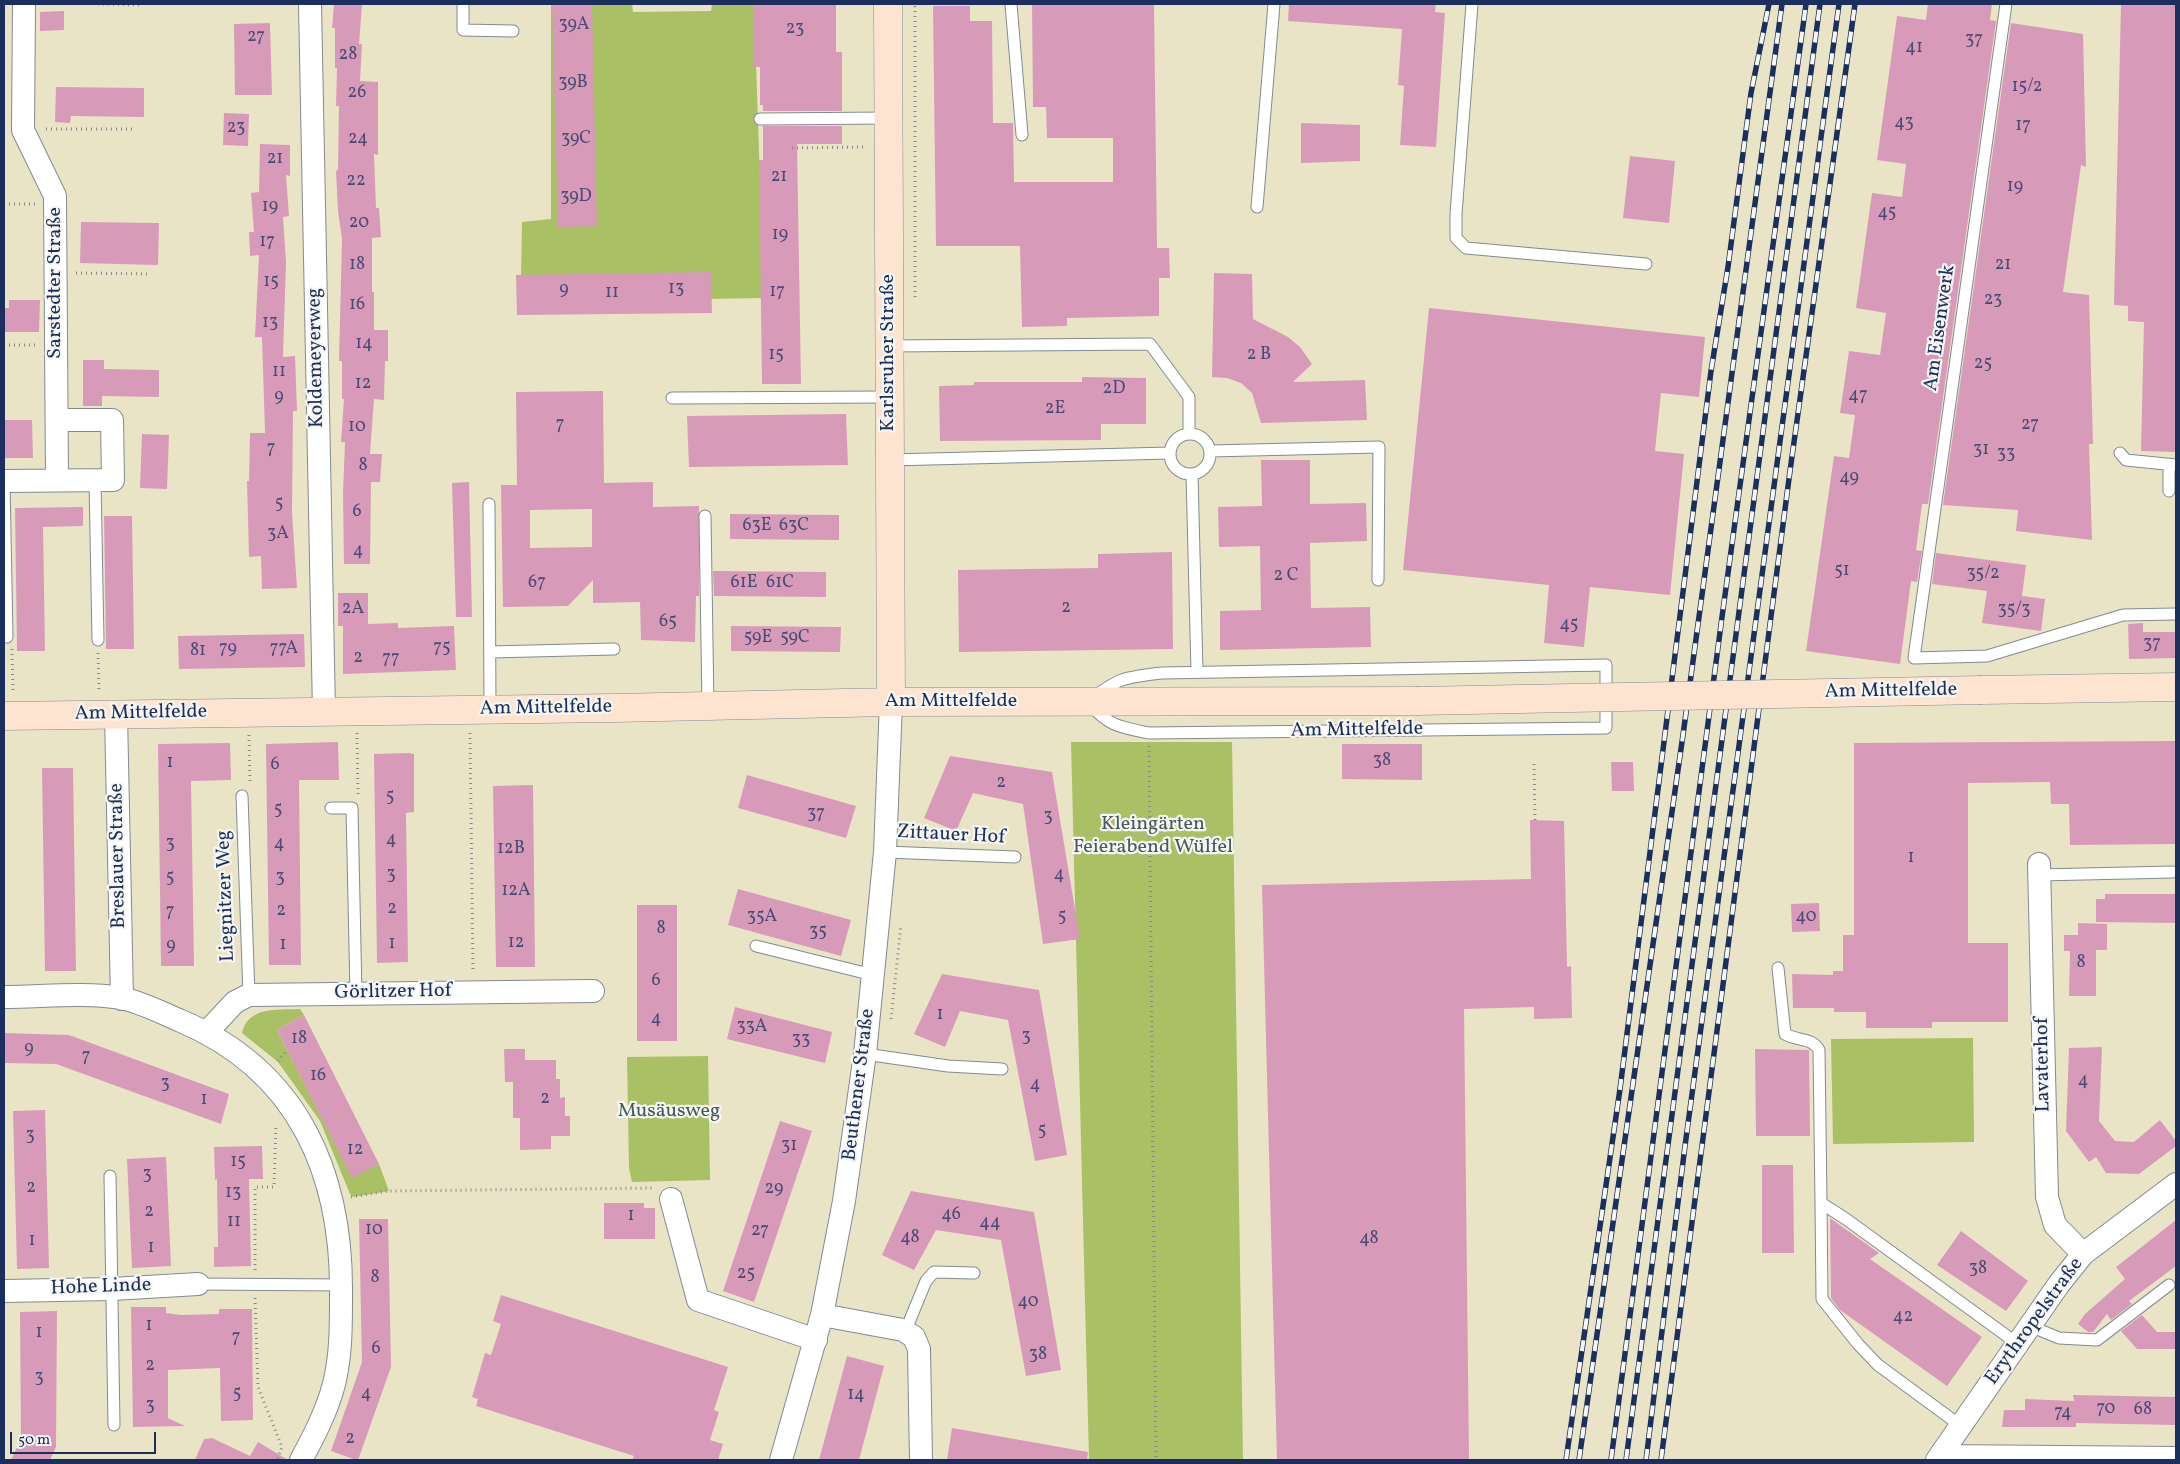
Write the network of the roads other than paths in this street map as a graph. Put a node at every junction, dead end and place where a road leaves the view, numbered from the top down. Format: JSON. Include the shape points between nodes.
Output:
{"nodes":[{"id":1,"x":24,"y":4,"type":"edge"},
{"id":2,"x":310,"y":4,"type":"edge"},
{"id":3,"x":463,"y":4,"type":"edge"},
{"id":4,"x":888,"y":4,"type":"edge"},
{"id":5,"x":1011,"y":4,"type":"edge"},
{"id":6,"x":1274,"y":4,"type":"edge"},
{"id":7,"x":1472,"y":4,"type":"edge"},
{"id":8,"x":2006,"y":4,"type":"edge"},
{"id":9,"x":513,"y":31,"type":"dead end"},
{"id":10,"x":760,"y":118,"type":"dead end"},
{"id":11,"x":889,"y":118,"type":"junction"},
{"id":12,"x":1022,"y":135,"type":"dead end"},
{"id":13,"x":1257,"y":207,"type":"dead end"},
{"id":14,"x":1646,"y":264,"type":"dead end"},
{"id":15,"x":888,"y":346,"type":"junction"},
{"id":16,"x":889,"y":397,"type":"junction"},
{"id":17,"x":672,"y":398,"type":"dead end"},
{"id":18,"x":57,"y":420,"type":"junction"},
{"id":19,"x":1189,"y":434,"type":"junction"},
{"id":20,"x":1210,"y":452,"type":"junction"},
{"id":21,"x":1170,"y":453,"type":"junction"},
{"id":22,"x":2120,"y":453,"type":"dead end"},
{"id":23,"x":889,"y":460,"type":"junction"},
{"id":24,"x":2172,"y":465,"type":"edge"},
{"id":25,"x":1192,"y":474,"type":"junction"},
{"id":26,"x":57,"y":480,"type":"junction"},
{"id":27,"x":95,"y":480,"type":"junction"},
{"id":28,"x":4,"y":482,"type":"edge"},
{"id":29,"x":2169,"y":491,"type":"dead end"},
{"id":30,"x":488,"y":504,"type":"dead end"},
{"id":31,"x":705,"y":516,"type":"dead end"},
{"id":32,"x":1378,"y":580,"type":"dead end"},
{"id":33,"x":2176,"y":614,"type":"edge"},
{"id":34,"x":7,"y":637,"type":"road end"},
{"id":35,"x":98,"y":640,"type":"road end"},
{"id":36,"x":614,"y":649,"type":"dead end"},
{"id":37,"x":490,"y":652,"type":"junction"},
{"id":38,"x":1914,"y":658,"type":"joint"},
{"id":39,"x":1197,"y":672,"type":"junction"},
{"id":40,"x":2176,"y":687,"type":"edge"},
{"id":41,"x":891,"y":702,"type":"junction"},
{"id":42,"x":1088,"y":702,"type":"junction"},
{"id":43,"x":708,"y":706,"type":"junction"},
{"id":44,"x":490,"y":710,"type":"junction"},
{"id":45,"x":324,"y":712,"type":"junction"},
{"id":46,"x":108,"y":715,"type":"junction"},
{"id":47,"x":9,"y":716,"type":"edge"},
{"id":48,"x":242,"y":796,"type":"road end"},
{"id":49,"x":331,"y":808,"type":"dead end"},
{"id":50,"x":885,"y":852,"type":"junction"},
{"id":51,"x":1015,"y":858,"type":"dead end"},
{"id":52,"x":2039,"y":870,"type":"joint"},
{"id":53,"x":2172,"y":872,"type":"dead end"},
{"id":54,"x":756,"y":946,"type":"dead end"},
{"id":55,"x":1778,"y":968,"type":"dead end"},
{"id":56,"x":873,"y":975,"type":"junction"},
{"id":57,"x":593,"y":991,"type":"dead end"},
{"id":58,"x":356,"y":994,"type":"junction"},
{"id":59,"x":250,"y":995,"type":"junction"},
{"id":60,"x":4,"y":997,"type":"edge"},
{"id":61,"x":122,"y":998,"type":"junction"},
{"id":62,"x":207,"y":1032,"type":"junction"},
{"id":63,"x":865,"y":1054,"type":"junction"},
{"id":64,"x":1002,"y":1069,"type":"dead end"},
{"id":65,"x":110,"y":1176,"type":"dead end"},
{"id":66,"x":2176,"y":1184,"type":"edge"},
{"id":67,"x":671,"y":1199,"type":"road end"},
{"id":68,"x":1820,"y":1203,"type":"junction"},
{"id":69,"x":2083,"y":1254,"type":"junction"},
{"id":70,"x":974,"y":1272,"type":"dead end"},
{"id":71,"x":198,"y":1284,"type":"joint"},
{"id":72,"x":2169,"y":1284,"type":"dead end"},
{"id":73,"x":342,"y":1285,"type":"junction"},
{"id":74,"x":112,"y":1289,"type":"junction"},
{"id":75,"x":4,"y":1291,"type":"edge"},
{"id":76,"x":822,"y":1315,"type":"junction"},
{"id":77,"x":905,"y":1332,"type":"junction"},
{"id":78,"x":2024,"y":1335,"type":"junction"},
{"id":79,"x":816,"y":1340,"type":"junction"},
{"id":80,"x":114,"y":1425,"type":"dead end"},
{"id":81,"x":1961,"y":1426,"type":"junction"},
{"id":82,"x":1939,"y":1458,"type":"edge"},
{"id":83,"x":2176,"y":1458,"type":"edge"},
{"id":84,"x":301,"y":1460,"type":"edge"},
{"id":85,"x":782,"y":1460,"type":"edge"},
{"id":86,"x":922,"y":1460,"type":"edge"}],
"edges":[{"from":1,"to":18,"type":"street","name":"Sarstedter Straße","via":[[23,129],[55,196]]},
{"from":2,"to":45,"type":"street","name":"Koldemeyerweg"},
{"from":3,"to":9,"type":"lane","via":[[464,30]]},
{"from":4,"to":11,"type":"street","name":"Karlsruher Straße"},
{"from":5,"to":12,"type":"lane"},
{"from":6,"to":13,"type":"lane"},
{"from":7,"to":14,"type":"lane","via":[[1456,238],[1466,248]]},
{"from":8,"to":38,"type":"lane","name":"Am Eisenwerk"},
{"from":10,"to":11,"type":"lane"},
{"from":11,"to":15,"type":"street","name":"Karlsruher Straße"},
{"from":15,"to":16,"type":"street","name":"Karlsruher Straße"},
{"from":15,"to":19,"type":"lane","via":[[1150,344],[1189,396]]},
{"from":16,"to":17,"type":"lane"},
{"from":16,"to":23,"type":"street","name":"Karlsruher Straße"},
{"from":18,"to":26,"type":"street","name":"Sarstedter Straße"},
{"from":18,"to":27,"type":"street","via":[[112,420],[113,480]]},
{"from":19,"to":20,"type":"lane","via":[[1200,437]]},
{"from":19,"to":21,"type":"lane","via":[[1174,442]]},
{"from":20,"to":25,"type":"lane","via":[[1208,464]]},
{"from":20,"to":32,"type":"lane","via":[[1379,447]]},
{"from":21,"to":23,"type":"lane"},
{"from":21,"to":25,"type":"lane","via":[[1175,468]]},
{"from":22,"to":24,"type":"lane","via":[[2126,460]]},
{"from":23,"to":41,"type":"street","name":"Karlsruher Straße"},
{"from":24,"to":29,"type":"lane"},
{"from":25,"to":39,"type":"lane"},
{"from":26,"to":27,"type":"street"},
{"from":26,"to":28,"type":"street"},
{"from":27,"to":35,"type":"lane"},
{"from":28,"to":34,"type":"lane"},
{"from":30,"to":37,"type":"lane"},
{"from":31,"to":43,"type":"lane"},
{"from":33,"to":38,"type":"lane","name":"Am Mittelfelde","via":[[2123,612],[1987,656]]},
{"from":36,"to":37,"type":"lane"},
{"from":37,"to":44,"type":"lane"},
{"from":39,"to":42,"type":"lane","name":"Am Mittelfelde","via":[[1130,676],[1110,684]]},
{"from":39,"to":42,"type":"lane","name":"Am Mittelfelde","via":[[1606,665],[1606,728],[1149,733],[1102,719]]},
{"from":40,"to":42,"type":"street","name":"Am Mittelfelde","bridge":true,"via":[[1417,700]]},
{"from":41,"to":42,"type":"street","name":"Am Mittelfelde"},
{"from":41,"to":43,"type":"street","name":"Am Mittelfelde"},
{"from":41,"to":50,"type":"street","name":"Beuthener Straße"},
{"from":43,"to":44,"type":"street","name":"Am Mittelfelde"},
{"from":44,"to":45,"type":"street","name":"Am Mittelfelde"},
{"from":45,"to":46,"type":"street","name":"Am Mittelfelde"},
{"from":46,"to":47,"type":"street","name":"Am Mittelfelde"},
{"from":46,"to":61,"type":"street","name":"Breslauer Straße"},
{"from":48,"to":59,"type":"lane","name":"Liegnitzer Weg"},
{"from":49,"to":58,"type":"lane","via":[[352,808]]},
{"from":50,"to":51,"type":"lane","name":"Zittauer Hof"},
{"from":50,"to":56,"type":"street","name":"Beuthener Straße"},
{"from":52,"to":53,"type":"lane"},
{"from":52,"to":69,"type":"street","name":"Lavaterhof","via":[[2047,1197],[2055,1225]]},
{"from":54,"to":56,"type":"lane"},
{"from":55,"to":68,"type":"lane","via":[[1785,1034],[1808,1040],[1819,1050]]},
{"from":56,"to":63,"type":"street","name":"Beuthener Straße"},
{"from":57,"to":58,"type":"street","name":"Görlitzer Hof"},
{"from":58,"to":59,"type":"street","name":"Görlitzer Hof"},
{"from":59,"to":62,"type":"street","via":[[235,1002]]},
{"from":60,"to":61,"type":"street"},
{"from":61,"to":62,"type":"street"},
{"from":62,"to":73,"type":"street","via":[[230,1046],[276,1087],[305,1128],[333,1200],[340,1238]]},
{"from":63,"to":64,"type":"lane","via":[[948,1066]]},
{"from":63,"to":76,"type":"street","name":"Beuthener Straße","via":[[844,1201]]},
{"from":65,"to":74,"type":"lane"},
{"from":66,"to":69,"type":"street","name":"Erythropelstraße"},
{"from":67,"to":79,"type":"street","via":[[698,1300]]},
{"from":68,"to":78,"type":"lane"},
{"from":68,"to":81,"type":"lane","via":[[1822,1300],[1878,1365]]},
{"from":69,"to":78,"type":"street","name":"Erythropelstraße"},
{"from":70,"to":77,"type":"lane","via":[[934,1272],[926,1281]]},
{"from":71,"to":73,"type":"lane"},
{"from":71,"to":74,"type":"street","name":"Hohe Linde"},
{"from":72,"to":78,"type":"lane","via":[[2096,1340]]},
{"from":73,"to":84,"type":"street","via":[[341,1344],[334,1385]]},
{"from":74,"to":75,"type":"street","name":"Hohe Linde"},
{"from":74,"to":80,"type":"lane"},
{"from":76,"to":77,"type":"street"},
{"from":76,"to":79,"type":"street","name":"Beuthener Straße"},
{"from":77,"to":86,"type":"street","via":[[914,1337],[919,1348]]},
{"from":78,"to":81,"type":"street","name":"Erythropelstraße"},
{"from":79,"to":85,"type":"street","name":"Beuthener Straße"},
{"from":81,"to":82,"type":"street","name":"Erythropelstraße"},
{"from":82,"to":83,"type":"street"}]}
